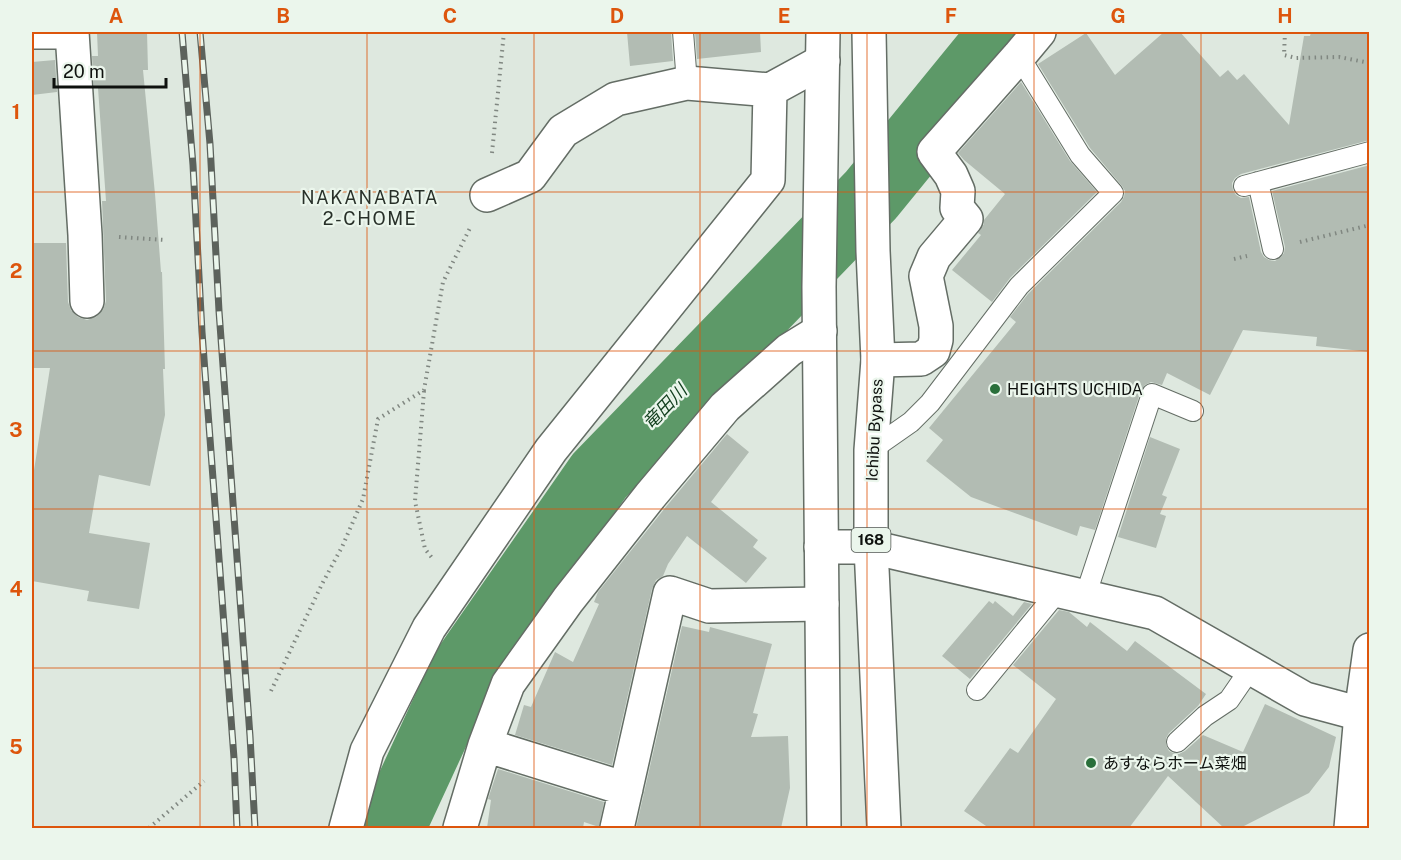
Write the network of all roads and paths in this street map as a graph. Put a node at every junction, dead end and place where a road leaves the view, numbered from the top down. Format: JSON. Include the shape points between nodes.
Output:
{"nodes":[{"id":1,"x":32,"y":32,"type":"edge"},
{"id":2,"x":504,"y":32,"type":"edge"},
{"id":3,"x":683,"y":32,"type":"edge"},
{"id":4,"x":1286,"y":32,"type":"edge"},
{"id":5,"x":876,"y":38,"type":"edge"},
{"id":6,"x":1029,"y":44,"type":"edge"},
{"id":7,"x":823,"y":46,"type":"edge"},
{"id":8,"x":1370,"y":63,"type":"edge"},
{"id":9,"x":687,"y":83,"type":"junction"},
{"id":10,"x":770,"y":90,"type":"junction"},
{"id":11,"x":1370,"y":152,"type":"edge"},
{"id":12,"x":487,"y":195,"type":"junction"},
{"id":13,"x":86,"y":235,"type":"junction"},
{"id":14,"x":165,"y":240,"type":"dead end"},
{"id":15,"x":1273,"y":249,"type":"dead end"},
{"id":16,"x":87,"y":301,"type":"dead end"},
{"id":17,"x":820,"y":332,"type":"junction"},
{"id":18,"x":878,"y":360,"type":"junction"},
{"id":19,"x":424,"y":390,"type":"junction"},
{"id":20,"x":1193,"y":411,"type":"dead end"},
{"id":21,"x":871,"y":450,"type":"junction"},
{"id":22,"x":821,"y":547,"type":"junction"},
{"id":23,"x":871,"y":547,"type":"junction"},
{"id":24,"x":460,"y":582,"type":"junction"},
{"id":25,"x":1072,"y":593,"type":"junction"},
{"id":26,"x":822,"y":604,"type":"junction"},
{"id":27,"x":1370,"y":650,"type":"edge"},
{"id":28,"x":1251,"y":668,"type":"junction"},
{"id":29,"x":977,"y":690,"type":"dead end"},
{"id":30,"x":271,"y":691,"type":"dead end"},
{"id":31,"x":1361,"y":714,"type":"junction"},
{"id":32,"x":1177,"y":742,"type":"dead end"},
{"id":33,"x":485,"y":745,"type":"junction"},
{"id":34,"x":204,"y":781,"type":"dead end"},
{"id":35,"x":626,"y":789,"type":"junction"},
{"id":36,"x":149,"y":828,"type":"edge"},
{"id":37,"x":346,"y":828,"type":"edge"},
{"id":38,"x":460,"y":828,"type":"edge"},
{"id":39,"x":617,"y":828,"type":"edge"},
{"id":40,"x":824,"y":828,"type":"edge"},
{"id":41,"x":884,"y":828,"type":"edge"},
{"id":42,"x":1351,"y":828,"type":"edge"}],
"edges":[{"from":1,"to":13,"type":"main road","via":[[72,32]]},
{"from":2,"to":12,"type":"path"},
{"from":3,"to":9,"type":"lane"},
{"from":4,"to":8,"type":"path","via":[[1284,55],[1339,57]]},
{"from":5,"to":18,"type":"main road","name":"Ichibu Bypass","number":"168","via":[[873,251]]},
{"from":6,"to":18,"type":"main road","via":[[934,152],[951,175],[958,191],[957,208],[966,219],[934,257],[926,276],[936,326],[933,351],[921,359]]},
{"from":6,"to":21,"type":"lane","via":[[1080,155],[1113,193],[1019,286],[918,416]]},
{"from":7,"to":10,"type":"main road"},
{"from":7,"to":17,"type":"main road"},
{"from":9,"to":10,"type":"main road"},
{"from":9,"to":12,"type":"main road","via":[[616,99],[563,131],[530,176]]},
{"from":10,"to":24,"type":"main road","via":[[768,180],[551,450]]},
{"from":11,"to":15,"type":"lane","via":[[1251,184]]},
{"from":12,"to":19,"type":"path","via":[[443,282]]},
{"from":13,"to":14,"type":"path"},
{"from":13,"to":16,"type":"main road"},
{"from":17,"to":22,"type":"main road"},
{"from":17,"to":33,"type":"main road","via":[[789,350],[724,407],[650,496],[508,684]]},
{"from":18,"to":21,"type":"main road","name":"Ichibu Bypass","number":"168"},
{"from":19,"to":24,"type":"path","via":[[415,501],[425,549],[440,568]]},
{"from":19,"to":30,"type":"path","via":[[378,419],[363,499]]},
{"from":20,"to":25,"type":"lane","via":[[1152,394]]},
{"from":21,"to":23,"type":"main road","name":"Ichibu Bypass","number":"168"},
{"from":22,"to":23,"type":"main road"},
{"from":22,"to":26,"type":"main road"},
{"from":23,"to":25,"type":"main road"},
{"from":23,"to":41,"type":"main road","name":"Ichibu Bypass","number":"168"},
{"from":24,"to":37,"type":"main road","via":[[429,628],[367,751]]},
{"from":25,"to":28,"type":"main road","via":[[1155,613]]},
{"from":25,"to":29,"type":"lane"},
{"from":26,"to":35,"type":"main road","via":[[709,606],[670,593]]},
{"from":26,"to":40,"type":"main road"},
{"from":27,"to":31,"type":"main road"},
{"from":28,"to":31,"type":"main road","via":[[1305,699]]},
{"from":28,"to":32,"type":"lane","via":[[1229,700]]},
{"from":31,"to":42,"type":"main road"},
{"from":33,"to":35,"type":"main road"},
{"from":33,"to":38,"type":"main road"},
{"from":34,"to":36,"type":"path"},
{"from":35,"to":39,"type":"main road"}]}
